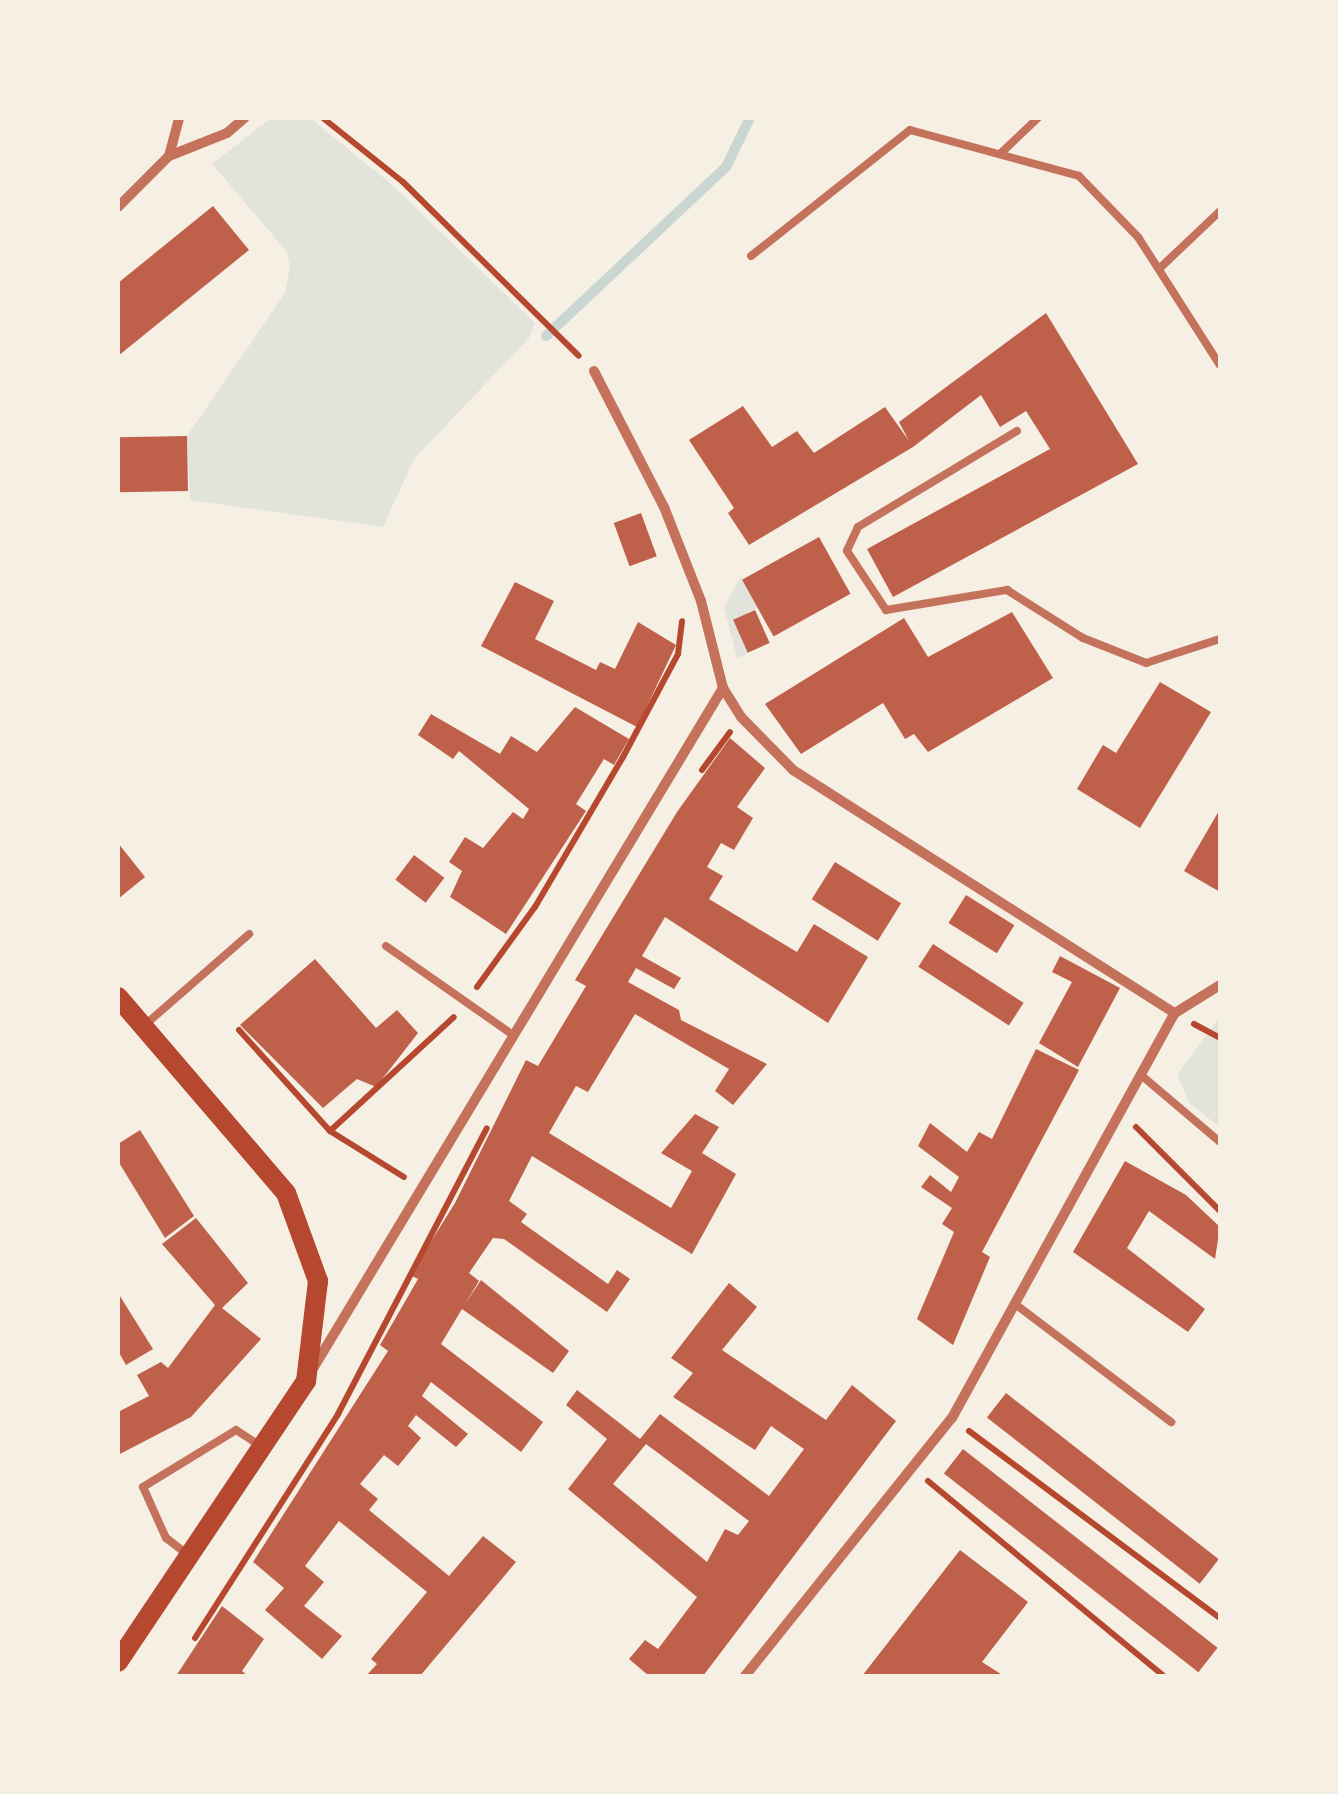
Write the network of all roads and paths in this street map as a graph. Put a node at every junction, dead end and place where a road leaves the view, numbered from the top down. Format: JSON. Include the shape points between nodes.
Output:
{"nodes":[{"id":1,"x":179,"y":118,"type":"edge"},
{"id":2,"x":244,"y":118,"type":"edge"},
{"id":3,"x":323,"y":118,"type":"edge"},
{"id":4,"x":1038,"y":118,"type":"edge"},
{"id":5,"x":1000,"y":154,"type":"junction"},
{"id":6,"x":169,"y":156,"type":"junction"},
{"id":7,"x":118,"y":207,"type":"edge"},
{"id":8,"x":1220,"y":211,"type":"edge"},
{"id":9,"x":750,"y":256,"type":"dead end"},
{"id":10,"x":1160,"y":268,"type":"junction"},
{"id":11,"x":1220,"y":366,"type":"edge"},
{"id":12,"x":594,"y":372,"type":"joint"},
{"id":13,"x":1017,"y":431,"type":"dead end"},
{"id":14,"x":684,"y":602,"type":"dead end"},
{"id":15,"x":1220,"y":638,"type":"edge"},
{"id":16,"x":723,"y":688,"type":"junction"},
{"id":17,"x":741,"y":717,"type":"junction"},
{"id":18,"x":697,"y":778,"type":"dead end"},
{"id":19,"x":249,"y":934,"type":"dead end"},
{"id":20,"x":386,"y":946,"type":"dead end"},
{"id":21,"x":1220,"y":984,"type":"edge"},
{"id":22,"x":118,"y":997,"type":"edge"},
{"id":23,"x":464,"y":1004,"type":"junction"},
{"id":24,"x":1175,"y":1013,"type":"junction"},
{"id":25,"x":143,"y":1027,"type":"junction"},
{"id":26,"x":239,"y":1030,"type":"dead end"},
{"id":27,"x":514,"y":1036,"type":"junction"},
{"id":28,"x":1141,"y":1076,"type":"junction"},
{"id":29,"x":495,"y":1111,"type":"dead end"},
{"id":30,"x":1120,"y":1112,"type":"junction"},
{"id":31,"x":330,"y":1131,"type":"junction"},
{"id":32,"x":1220,"y":1142,"type":"edge"},
{"id":33,"x":422,"y":1188,"type":"junction"},
{"id":34,"x":1220,"y":1210,"type":"edge"},
{"id":35,"x":1015,"y":1304,"type":"junction"},
{"id":36,"x":306,"y":1381,"type":"junction"},
{"id":37,"x":952,"y":1418,"type":"junction"},
{"id":38,"x":1171,"y":1422,"type":"dead end"},
{"id":39,"x":263,"y":1448,"type":"junction"},
{"id":40,"x":912,"y":1468,"type":"junction"},
{"id":41,"x":190,"y":1557,"type":"junction"},
{"id":42,"x":1220,"y":1618,"type":"edge"},
{"id":43,"x":195,"y":1638,"type":"dead end"},
{"id":44,"x":118,"y":1662,"type":"edge"},
{"id":45,"x":744,"y":1676,"type":"edge"},
{"id":46,"x":1164,"y":1676,"type":"edge"}],
"edges":[{"from":1,"to":6,"type":"street"},
{"from":2,"to":6,"type":"street","via":[[227,133]]},
{"from":3,"to":12,"type":"path","via":[[404,182]]},
{"from":4,"to":5,"type":"lane"},
{"from":5,"to":9,"type":"lane","via":[[910,130]]},
{"from":5,"to":10,"type":"lane","via":[[1079,176]]},
{"from":6,"to":7,"type":"street"},
{"from":8,"to":10,"type":"lane"},
{"from":10,"to":11,"type":"lane"},
{"from":12,"to":16,"type":"street","via":[[664,506],[701,601]]},
{"from":13,"to":15,"type":"lane","via":[[858,526],[847,552],[886,610],[1008,590],[1083,638],[1146,663]]},
{"from":14,"to":23,"type":"path","via":[[678,654],[623,757],[535,907]]},
{"from":16,"to":17,"type":"street"},
{"from":16,"to":27,"type":"street"},
{"from":17,"to":18,"type":"path"},
{"from":17,"to":24,"type":"street","via":[[793,770]]},
{"from":19,"to":25,"type":"lane"},
{"from":20,"to":23,"type":"lane"},
{"from":21,"to":24,"type":"street"},
{"from":22,"to":25,"type":"main road"},
{"from":23,"to":27,"type":"lane"},
{"from":23,"to":31,"type":"path"},
{"from":24,"to":28,"type":"street"},
{"from":25,"to":36,"type":"main road","via":[[286,1193],[318,1280]]},
{"from":26,"to":31,"type":"path"},
{"from":27,"to":33,"type":"street"},
{"from":28,"to":30,"type":"street"},
{"from":28,"to":32,"type":"lane"},
{"from":29,"to":43,"type":"path","via":[[338,1414]]},
{"from":30,"to":34,"type":"path"},
{"from":30,"to":35,"type":"street"},
{"from":31,"to":33,"type":"path"},
{"from":33,"to":36,"type":"street"},
{"from":35,"to":37,"type":"street"},
{"from":35,"to":38,"type":"lane"},
{"from":36,"to":39,"type":"main road"},
{"from":37,"to":40,"type":"street"},
{"from":37,"to":42,"type":"path"},
{"from":39,"to":41,"type":"main road"},
{"from":39,"to":41,"type":"lane","via":[[236,1430],[144,1487],[166,1538]]},
{"from":40,"to":45,"type":"street"},
{"from":40,"to":46,"type":"path"},
{"from":41,"to":44,"type":"main road"}]}
